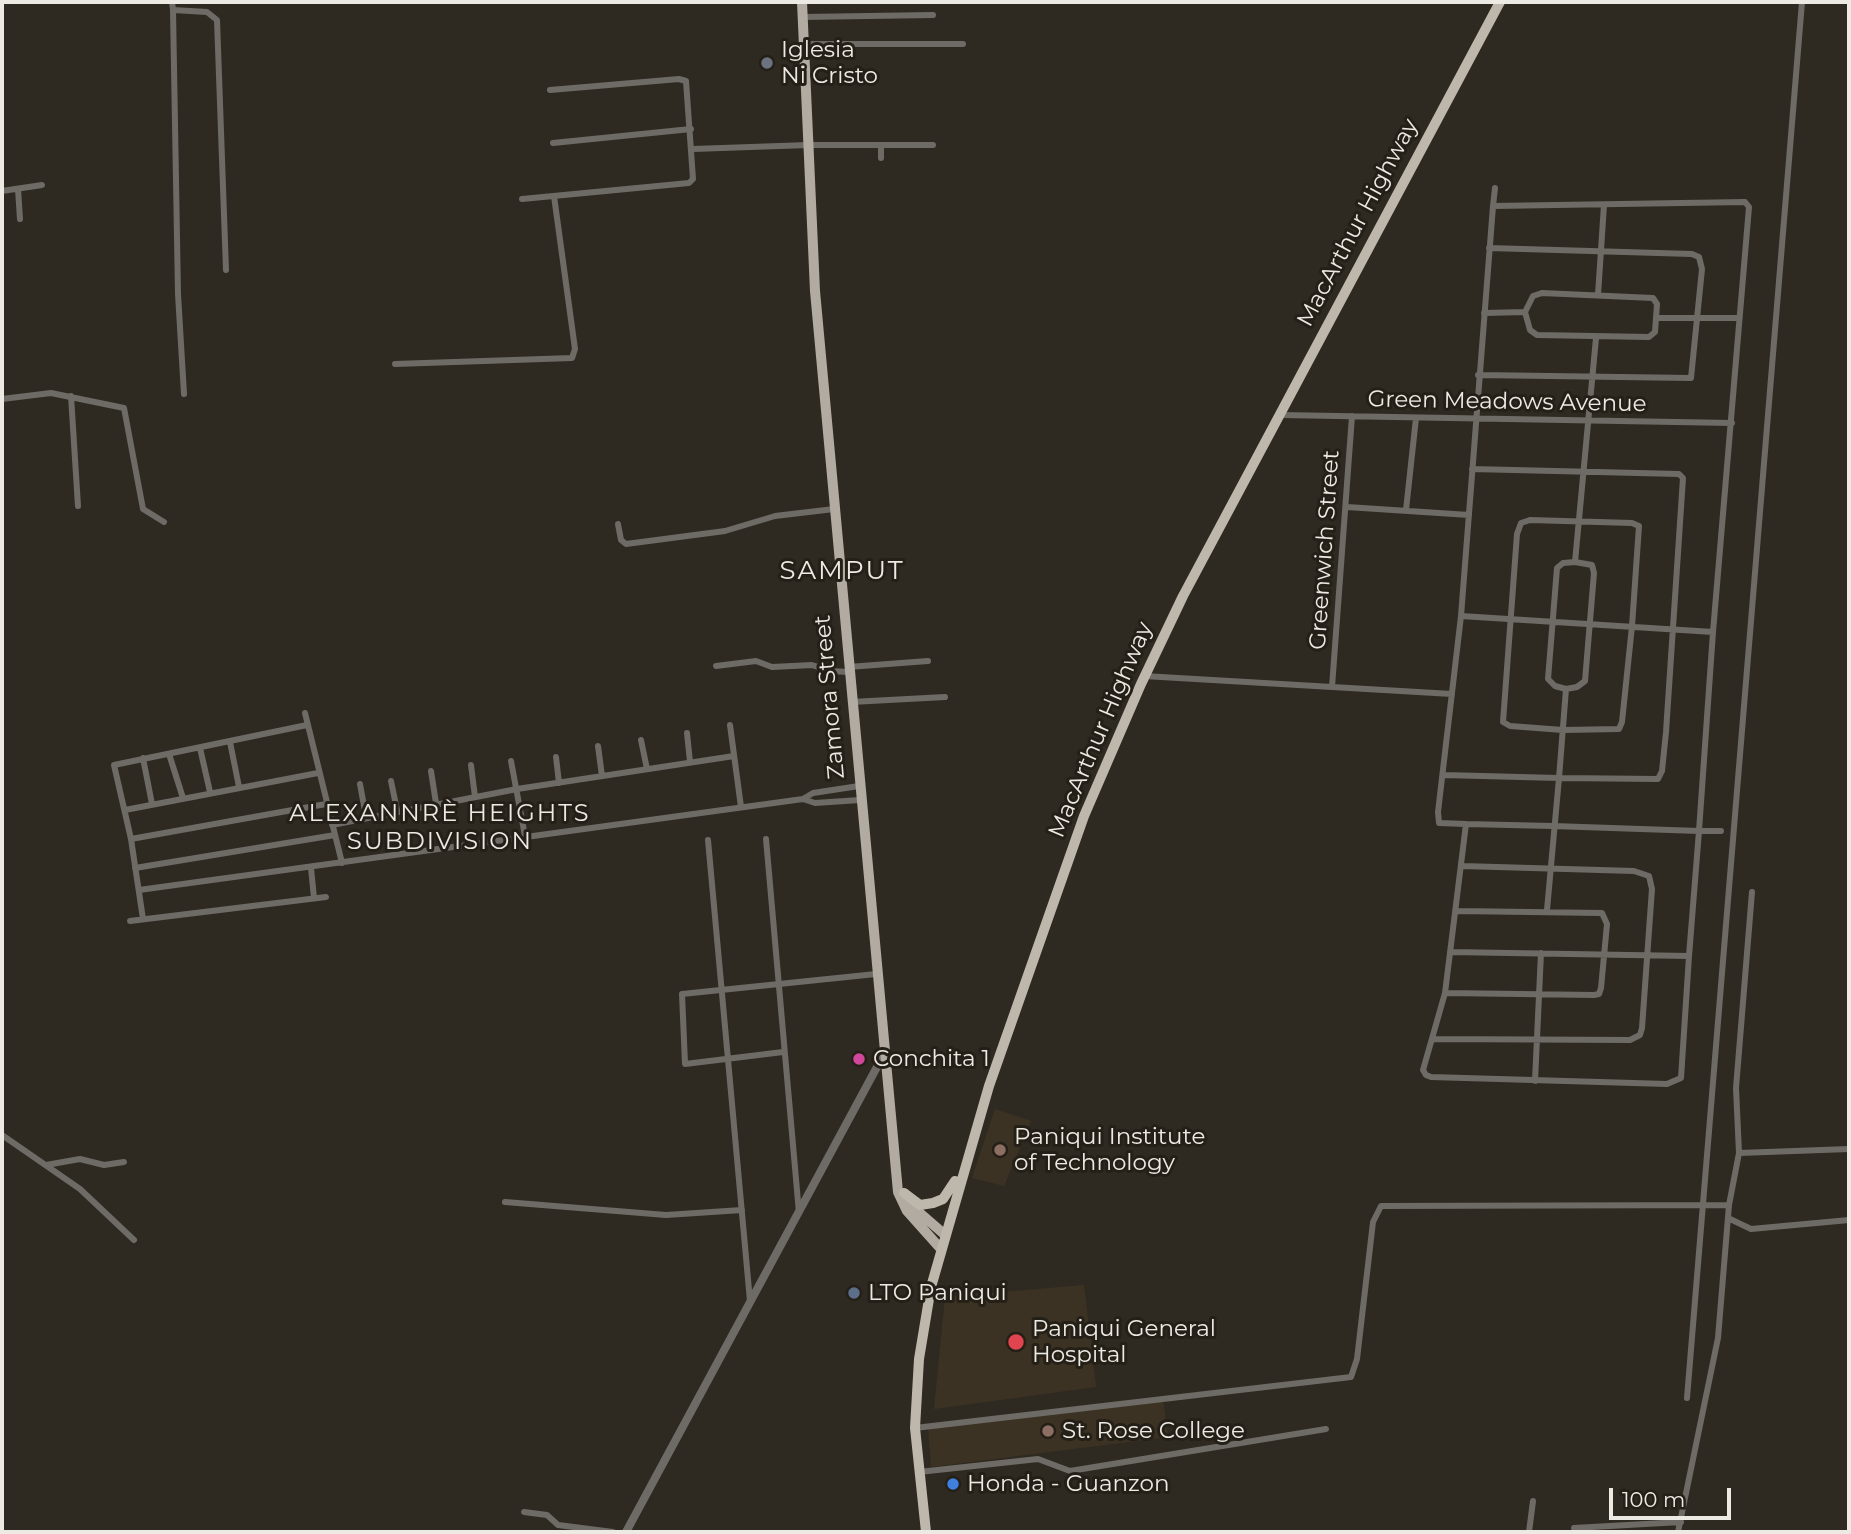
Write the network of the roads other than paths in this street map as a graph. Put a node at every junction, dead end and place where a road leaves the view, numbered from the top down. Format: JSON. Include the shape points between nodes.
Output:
{"nodes":[{"id":1,"x":172,"y":2,"type":"edge"},
{"id":2,"x":802,"y":2,"type":"edge"},
{"id":3,"x":1500,"y":2,"type":"edge"},
{"id":4,"x":1802,"y":2,"type":"edge"},
{"id":5,"x":173,"y":10,"type":"junction"},
{"id":6,"x":933,"y":15,"type":"dead end"},
{"id":7,"x":803,"y":18,"type":"junction"},
{"id":8,"x":804,"y":44,"type":"junction"},
{"id":9,"x":963,"y":44,"type":"dead end"},
{"id":10,"x":550,"y":89,"type":"dead end"},
{"id":11,"x":691,"y":129,"type":"junction"},
{"id":12,"x":553,"y":143,"type":"dead end"},
{"id":13,"x":808,"y":145,"type":"junction"},
{"id":14,"x":881,"y":145,"type":"junction"},
{"id":15,"x":933,"y":145,"type":"dead end"},
{"id":16,"x":693,"y":149,"type":"junction"},
{"id":17,"x":881,"y":158,"type":"dead end"},
{"id":18,"x":42,"y":185,"type":"dead end"},
{"id":19,"x":1495,"y":187,"type":"dead end"},
{"id":20,"x":18,"y":188,"type":"junction"},
{"id":21,"x":2,"y":191,"type":"edge"},
{"id":22,"x":554,"y":196,"type":"junction"},
{"id":23,"x":522,"y":199,"type":"dead end"},
{"id":24,"x":1604,"y":205,"type":"junction"},
{"id":25,"x":1493,"y":206,"type":"junction"},
{"id":26,"x":20,"y":219,"type":"dead end"},
{"id":27,"x":1489,"y":248,"type":"junction"},
{"id":28,"x":1601,"y":252,"type":"junction"},
{"id":29,"x":226,"y":270,"type":"dead end"},
{"id":30,"x":1598,"y":296,"type":"junction"},
{"id":31,"x":1525,"y":312,"type":"junction"},
{"id":32,"x":1484,"y":313,"type":"junction"},
{"id":33,"x":1656,"y":318,"type":"junction"},
{"id":34,"x":1698,"y":318,"type":"junction"},
{"id":35,"x":1739,"y":318,"type":"junction"},
{"id":36,"x":1596,"y":338,"type":"junction"},
{"id":37,"x":395,"y":364,"type":"dead end"},
{"id":38,"x":1478,"y":375,"type":"junction"},
{"id":39,"x":1591,"y":378,"type":"junction"},
{"id":40,"x":184,"y":394,"type":"dead end"},
{"id":41,"x":71,"y":396,"type":"junction"},
{"id":42,"x":2,"y":399,"type":"edge"},
{"id":43,"x":1281,"y":415,"type":"junction"},
{"id":44,"x":1352,"y":416,"type":"junction"},
{"id":45,"x":1416,"y":418,"type":"junction"},
{"id":46,"x":1475,"y":419,"type":"junction"},
{"id":47,"x":1586,"y":422,"type":"junction"},
{"id":48,"x":1732,"y":424,"type":"junction"},
{"id":49,"x":1472,"y":468,"type":"junction"},
{"id":50,"x":1582,"y":471,"type":"junction"},
{"id":51,"x":78,"y":506,"type":"dead end"},
{"id":52,"x":1347,"y":506,"type":"junction"},
{"id":53,"x":834,"y":509,"type":"junction"},
{"id":54,"x":1406,"y":510,"type":"junction"},
{"id":55,"x":1469,"y":515,"type":"junction"},
{"id":56,"x":1578,"y":520,"type":"junction"},
{"id":57,"x":164,"y":522,"type":"dead end"},
{"id":58,"x":618,"y":524,"type":"dead end"},
{"id":59,"x":1575,"y":562,"type":"junction"},
{"id":60,"x":1461,"y":616,"type":"junction"},
{"id":61,"x":1510,"y":618,"type":"junction"},
{"id":62,"x":1552,"y":621,"type":"junction"},
{"id":63,"x":1590,"y":623,"type":"junction"},
{"id":64,"x":1632,"y":626,"type":"junction"},
{"id":65,"x":1673,"y":629,"type":"junction"},
{"id":66,"x":1713,"y":632,"type":"junction"},
{"id":67,"x":928,"y":661,"type":"dead end"},
{"id":68,"x":716,"y":666,"type":"dead end"},
{"id":69,"x":848,"y":670,"type":"junction"},
{"id":70,"x":1144,"y":676,"type":"junction"},
{"id":71,"x":1332,"y":687,"type":"junction"},
{"id":72,"x":1566,"y":689,"type":"junction"},
{"id":73,"x":1452,"y":694,"type":"junction"},
{"id":74,"x":945,"y":697,"type":"dead end"},
{"id":75,"x":851,"y":702,"type":"junction"},
{"id":76,"x":305,"y":713,"type":"dead end"},
{"id":77,"x":307,"y":725,"type":"junction"},
{"id":78,"x":730,"y":725,"type":"dead end"},
{"id":79,"x":1563,"y":730,"type":"junction"},
{"id":80,"x":687,"y":733,"type":"dead end"},
{"id":81,"x":641,"y":740,"type":"dead end"},
{"id":82,"x":230,"y":742,"type":"junction"},
{"id":83,"x":598,"y":746,"type":"dead end"},
{"id":84,"x":200,"y":748,"type":"junction"},
{"id":85,"x":169,"y":754,"type":"junction"},
{"id":86,"x":734,"y":756,"type":"junction"},
{"id":87,"x":556,"y":757,"type":"dead end"},
{"id":88,"x":143,"y":758,"type":"junction"},
{"id":89,"x":511,"y":761,"type":"dead end"},
{"id":90,"x":690,"y":762,"type":"junction"},
{"id":91,"x":471,"y":765,"type":"dead end"},
{"id":92,"x":647,"y":769,"type":"junction"},
{"id":93,"x":431,"y":771,"type":"dead end"},
{"id":94,"x":318,"y":773,"type":"junction"},
{"id":95,"x":1443,"y":775,"type":"junction"},
{"id":96,"x":603,"y":776,"type":"junction"},
{"id":97,"x":1559,"y":778,"type":"junction"},
{"id":98,"x":391,"y":781,"type":"dead end"},
{"id":99,"x":559,"y":783,"type":"junction"},
{"id":100,"x":360,"y":784,"type":"dead end"},
{"id":101,"x":859,"y":786,"type":"junction"},
{"id":102,"x":239,"y":787,"type":"junction"},
{"id":103,"x":842,"y":788,"type":"junction"},
{"id":104,"x":517,"y":789,"type":"junction"},
{"id":105,"x":210,"y":792,"type":"junction"},
{"id":106,"x":475,"y":797,"type":"junction"},
{"id":107,"x":183,"y":798,"type":"junction"},
{"id":108,"x":803,"y":799,"type":"junction"},
{"id":109,"x":860,"y":800,"type":"junction"},
{"id":110,"x":843,"y":801,"type":"junction"},
{"id":111,"x":436,"y":803,"type":"junction"},
{"id":112,"x":152,"y":804,"type":"junction"},
{"id":113,"x":326,"y":804,"type":"junction"},
{"id":114,"x":741,"y":807,"type":"junction"},
{"id":115,"x":125,"y":810,"type":"junction"},
{"id":116,"x":397,"y":810,"type":"junction"},
{"id":117,"x":366,"y":817,"type":"junction"},
{"id":118,"x":1466,"y":824,"type":"junction"},
{"id":119,"x":332,"y":825,"type":"junction"},
{"id":120,"x":1553,"y":826,"type":"junction"},
{"id":121,"x":1699,"y":831,"type":"junction"},
{"id":122,"x":1721,"y":831,"type":"dead end"},
{"id":123,"x":335,"y":835,"type":"junction"},
{"id":124,"x":525,"y":836,"type":"junction"},
{"id":125,"x":131,"y":839,"type":"junction"},
{"id":126,"x":766,"y":839,"type":"dead end"},
{"id":127,"x":708,"y":840,"type":"dead end"},
{"id":128,"x":342,"y":863,"type":"junction"},
{"id":129,"x":1462,"y":866,"type":"junction"},
{"id":130,"x":135,"y":867,"type":"junction"},
{"id":131,"x":311,"y":868,"type":"junction"},
{"id":132,"x":1549,"y":870,"type":"junction"},
{"id":133,"x":139,"y":890,"type":"junction"},
{"id":134,"x":1752,"y":892,"type":"dead end"},
{"id":135,"x":326,"y":897,"type":"dead end"},
{"id":136,"x":314,"y":898,"type":"junction"},
{"id":137,"x":1457,"y":911,"type":"junction"},
{"id":138,"x":1547,"y":911,"type":"junction"},
{"id":139,"x":143,"y":919,"type":"junction"},
{"id":140,"x":131,"y":921,"type":"dead end"},
{"id":141,"x":1450,"y":951,"type":"junction"},
{"id":142,"x":1541,"y":953,"type":"junction"},
{"id":143,"x":1604,"y":954,"type":"junction"},
{"id":144,"x":1646,"y":954,"type":"junction"},
{"id":145,"x":1689,"y":956,"type":"junction"},
{"id":146,"x":876,"y":974,"type":"junction"},
{"id":147,"x":778,"y":984,"type":"junction"},
{"id":148,"x":722,"y":990,"type":"junction"},
{"id":149,"x":1445,"y":993,"type":"junction"},
{"id":150,"x":1540,"y":995,"type":"junction"},
{"id":151,"x":1433,"y":1039,"type":"junction"},
{"id":152,"x":1538,"y":1039,"type":"junction"},
{"id":153,"x":783,"y":1052,"type":"junction"},
{"id":154,"x":884,"y":1055,"type":"junction"},
{"id":155,"x":729,"y":1060,"type":"junction"},
{"id":156,"x":1535,"y":1081,"type":"junction"},
{"id":157,"x":2,"y":1135,"type":"edge"},
{"id":158,"x":1849,"y":1149,"type":"edge"},
{"id":159,"x":1739,"y":1153,"type":"junction"},
{"id":160,"x":966,"y":1160,"type":"junction"},
{"id":161,"x":124,"y":1162,"type":"dead end"},
{"id":162,"x":46,"y":1165,"type":"junction"},
{"id":163,"x":902,"y":1195,"type":"junction"},
{"id":164,"x":505,"y":1202,"type":"dead end"},
{"id":165,"x":1729,"y":1205,"type":"junction"},
{"id":166,"x":1704,"y":1206,"type":"junction"},
{"id":167,"x":742,"y":1210,"type":"junction"},
{"id":168,"x":799,"y":1213,"type":"junction"},
{"id":169,"x":1728,"y":1218,"type":"junction"},
{"id":170,"x":1849,"y":1220,"type":"edge"},
{"id":171,"x":944,"y":1234,"type":"junction"},
{"id":172,"x":134,"y":1240,"type":"dead end"},
{"id":173,"x":940,"y":1248,"type":"junction"},
{"id":174,"x":750,"y":1301,"type":"junction"},
{"id":175,"x":1687,"y":1398,"type":"dead end"},
{"id":176,"x":915,"y":1428,"type":"junction"},
{"id":177,"x":1326,"y":1429,"type":"dead end"},
{"id":178,"x":919,"y":1472,"type":"junction"},
{"id":179,"x":1533,"y":1501,"type":"dead end"},
{"id":180,"x":524,"y":1512,"type":"dead end"},
{"id":181,"x":1681,"y":1522,"type":"junction"},
{"id":182,"x":1574,"y":1528,"type":"dead end"},
{"id":183,"x":614,"y":1532,"type":"edge"},
{"id":184,"x":626,"y":1532,"type":"edge"},
{"id":185,"x":926,"y":1532,"type":"edge"},
{"id":186,"x":1528,"y":1532,"type":"edge"},
{"id":187,"x":1678,"y":1532,"type":"edge"}],
"edges":[{"from":1,"to":5,"type":"street"},
{"from":2,"to":7,"type":"main road","name":"Zamora Street"},
{"from":3,"to":43,"type":"highway","name":"MacArthur Highway"},
{"from":4,"to":166,"type":"street"},
{"from":5,"to":29,"type":"street","via":[[207,12],[217,20]]},
{"from":5,"to":40,"type":"street"},
{"from":6,"to":7,"type":"street"},
{"from":7,"to":8,"type":"main road","name":"Zamora Street"},
{"from":8,"to":9,"type":"street"},
{"from":8,"to":13,"type":"main road","name":"Zamora Street"},
{"from":10,"to":11,"type":"street","via":[[682,79],[689,86]]},
{"from":11,"to":12,"type":"street"},
{"from":11,"to":16,"type":"street"},
{"from":13,"to":14,"type":"street"},
{"from":13,"to":16,"type":"street"},
{"from":13,"to":53,"type":"main road","name":"Zamora Street"},
{"from":14,"to":15,"type":"street"},
{"from":14,"to":17,"type":"street"},
{"from":16,"to":22,"type":"street","via":[[690,183]]},
{"from":18,"to":20,"type":"street"},
{"from":19,"to":25,"type":"street"},
{"from":20,"to":21,"type":"street"},
{"from":20,"to":26,"type":"street"},
{"from":22,"to":23,"type":"street"},
{"from":22,"to":37,"type":"street","via":[[575,349],[572,358]]},
{"from":24,"to":25,"type":"street"},
{"from":24,"to":28,"type":"street"},
{"from":24,"to":35,"type":"street","via":[[1748,204]]},
{"from":25,"to":27,"type":"street"},
{"from":27,"to":28,"type":"street"},
{"from":27,"to":32,"type":"street"},
{"from":28,"to":30,"type":"street"},
{"from":28,"to":34,"type":"street","via":[[1699,257]]},
{"from":30,"to":31,"type":"street","via":[[1542,293],[1532,296]]},
{"from":30,"to":33,"type":"street","via":[[1653,298]]},
{"from":31,"to":32,"type":"street"},
{"from":31,"to":36,"type":"street","via":[[1530,330],[1537,335]]},
{"from":32,"to":38,"type":"street"},
{"from":33,"to":34,"type":"street"},
{"from":33,"to":36,"type":"street","via":[[1653,336]]},
{"from":34,"to":35,"type":"street"},
{"from":34,"to":39,"type":"street","via":[[1691,378]]},
{"from":35,"to":48,"type":"street"},
{"from":36,"to":39,"type":"street"},
{"from":38,"to":39,"type":"street"},
{"from":38,"to":46,"type":"street"},
{"from":39,"to":47,"type":"street"},
{"from":41,"to":42,"type":"street"},
{"from":41,"to":51,"type":"street"},
{"from":41,"to":57,"type":"street","via":[[124,408],[143,509]]},
{"from":43,"to":44,"type":"street","name":"Green Meadows Avenue"},
{"from":43,"to":70,"type":"highway","name":"MacArthur Highway"},
{"from":44,"to":45,"type":"street","name":"Green Meadows Avenue"},
{"from":44,"to":52,"type":"street","name":"Greenwich Street"},
{"from":45,"to":46,"type":"street","name":"Green Meadows Avenue"},
{"from":45,"to":54,"type":"street"},
{"from":46,"to":47,"type":"street","name":"Green Meadows Avenue"},
{"from":46,"to":49,"type":"street"},
{"from":47,"to":48,"type":"street","name":"Green Meadows Avenue"},
{"from":47,"to":50,"type":"street"},
{"from":48,"to":66,"type":"street"},
{"from":49,"to":50,"type":"street"},
{"from":49,"to":55,"type":"street"},
{"from":50,"to":56,"type":"street"},
{"from":50,"to":65,"type":"street","via":[[1679,474],[1683,478]]},
{"from":52,"to":54,"type":"street"},
{"from":52,"to":71,"type":"street","name":"Greenwich Street"},
{"from":53,"to":58,"type":"street","via":[[775,516],[725,531],[626,544]]},
{"from":53,"to":69,"type":"main road","name":"Zamora Street"},
{"from":54,"to":55,"type":"street"},
{"from":55,"to":60,"type":"street"},
{"from":56,"to":59,"type":"street"},
{"from":56,"to":61,"type":"street","via":[[1521,523]]},
{"from":56,"to":64,"type":"street","via":[[1639,526]]},
{"from":59,"to":62,"type":"street","via":[[1557,568]]},
{"from":59,"to":63,"type":"street","via":[[1593,568]]},
{"from":60,"to":61,"type":"street"},
{"from":60,"to":73,"type":"street"},
{"from":61,"to":62,"type":"street"},
{"from":61,"to":79,"type":"street","via":[[1503,722]]},
{"from":62,"to":63,"type":"street"},
{"from":62,"to":72,"type":"street","via":[[1548,679]]},
{"from":63,"to":64,"type":"street"},
{"from":63,"to":72,"type":"street","via":[[1585,681]]},
{"from":64,"to":65,"type":"street"},
{"from":64,"to":79,"type":"street","via":[[1621,727]]},
{"from":65,"to":66,"type":"street"},
{"from":65,"to":97,"type":"street","via":[[1658,779]]},
{"from":66,"to":121,"type":"street"},
{"from":67,"to":69,"type":"street"},
{"from":68,"to":69,"type":"street","via":[[756,660],[772,667],[812,665]]},
{"from":69,"to":75,"type":"main road","name":"Zamora Street"},
{"from":70,"to":71,"type":"street"},
{"from":70,"to":160,"type":"highway","name":"MacArthur Highway","via":[[1076,838]]},
{"from":71,"to":73,"type":"street"},
{"from":72,"to":79,"type":"street"},
{"from":73,"to":95,"type":"street"},
{"from":74,"to":75,"type":"street"},
{"from":75,"to":101,"type":"main road","name":"Zamora Street"},
{"from":76,"to":77,"type":"street"},
{"from":77,"to":82,"type":"street"},
{"from":77,"to":94,"type":"street"},
{"from":78,"to":86,"type":"street"},
{"from":79,"to":97,"type":"street"},
{"from":80,"to":90,"type":"street"},
{"from":81,"to":92,"type":"street"},
{"from":82,"to":84,"type":"street"},
{"from":82,"to":102,"type":"street"},
{"from":83,"to":96,"type":"street"},
{"from":84,"to":85,"type":"street"},
{"from":84,"to":105,"type":"street"},
{"from":85,"to":88,"type":"street"},
{"from":85,"to":107,"type":"street"},
{"from":86,"to":90,"type":"street"},
{"from":86,"to":114,"type":"street"},
{"from":87,"to":99,"type":"street"},
{"from":88,"to":112,"type":"street"},
{"from":88,"to":115,"type":"street","via":[[114,765]]},
{"from":89,"to":104,"type":"street"},
{"from":90,"to":92,"type":"street"},
{"from":91,"to":106,"type":"street"},
{"from":92,"to":96,"type":"street"},
{"from":93,"to":111,"type":"street"},
{"from":94,"to":102,"type":"street"},
{"from":94,"to":113,"type":"street"},
{"from":95,"to":97,"type":"street"},
{"from":95,"to":118,"type":"street","via":[[1438,820]]},
{"from":96,"to":99,"type":"street"},
{"from":97,"to":120,"type":"street"},
{"from":98,"to":116,"type":"street"},
{"from":99,"to":104,"type":"street"},
{"from":100,"to":117,"type":"street"},
{"from":101,"to":103,"type":"street"},
{"from":101,"to":109,"type":"main road","name":"Zamora Street"},
{"from":102,"to":105,"type":"street"},
{"from":103,"to":108,"type":"street"},
{"from":103,"to":110,"type":"street"},
{"from":104,"to":106,"type":"street"},
{"from":104,"to":124,"type":"street"},
{"from":105,"to":107,"type":"street"},
{"from":106,"to":111,"type":"street"},
{"from":107,"to":112,"type":"street"},
{"from":108,"to":110,"type":"street"},
{"from":108,"to":114,"type":"street"},
{"from":109,"to":110,"type":"street"},
{"from":109,"to":146,"type":"main road","name":"Zamora Street"},
{"from":111,"to":116,"type":"street"},
{"from":112,"to":115,"type":"street"},
{"from":113,"to":119,"type":"street"},
{"from":113,"to":125,"type":"street"},
{"from":114,"to":124,"type":"street"},
{"from":115,"to":125,"type":"street"},
{"from":116,"to":117,"type":"street"},
{"from":117,"to":119,"type":"street"},
{"from":118,"to":120,"type":"street"},
{"from":118,"to":129,"type":"street"},
{"from":119,"to":123,"type":"street"},
{"from":120,"to":121,"type":"street"},
{"from":120,"to":132,"type":"street"},
{"from":121,"to":122,"type":"street"},
{"from":121,"to":145,"type":"street"},
{"from":123,"to":128,"type":"street"},
{"from":123,"to":130,"type":"street"},
{"from":124,"to":128,"type":"street"},
{"from":125,"to":130,"type":"street"},
{"from":126,"to":147,"type":"street"},
{"from":127,"to":148,"type":"street"},
{"from":128,"to":131,"type":"street"},
{"from":129,"to":132,"type":"street"},
{"from":129,"to":137,"type":"street"},
{"from":130,"to":133,"type":"street"},
{"from":131,"to":133,"type":"street"},
{"from":131,"to":136,"type":"street"},
{"from":132,"to":138,"type":"street"},
{"from":132,"to":144,"type":"street","via":[[1634,871],[1648,876],[1652,889]]},
{"from":133,"to":139,"type":"street"},
{"from":134,"to":159,"type":"street","via":[[1736,1087]]},
{"from":135,"to":136,"type":"street"},
{"from":136,"to":139,"type":"street"},
{"from":137,"to":138,"type":"street"},
{"from":137,"to":141,"type":"street"},
{"from":138,"to":143,"type":"street","via":[[1602,913],[1607,924]]},
{"from":139,"to":140,"type":"street"},
{"from":141,"to":142,"type":"street"},
{"from":141,"to":149,"type":"street"},
{"from":142,"to":143,"type":"street"},
{"from":142,"to":150,"type":"street"},
{"from":143,"to":144,"type":"street"},
{"from":143,"to":150,"type":"street","via":[[1599,994]]},
{"from":144,"to":145,"type":"street"},
{"from":144,"to":152,"type":"street","via":[[1642,1028],[1636,1038]]},
{"from":145,"to":156,"type":"street","via":[[1681,1079],[1667,1084]]},
{"from":146,"to":147,"type":"street"},
{"from":146,"to":154,"type":"main road","name":"Zamora Street"},
{"from":147,"to":148,"type":"street"},
{"from":147,"to":153,"type":"street"},
{"from":148,"to":155,"type":"street"},
{"from":148,"to":155,"type":"street","via":[[682,994],[684,1061],[692,1065]]},
{"from":149,"to":150,"type":"street"},
{"from":149,"to":151,"type":"street"},
{"from":150,"to":152,"type":"street"},
{"from":151,"to":152,"type":"street"},
{"from":151,"to":156,"type":"street","via":[[1423,1070],[1431,1077]]},
{"from":152,"to":156,"type":"street"},
{"from":153,"to":155,"type":"street"},
{"from":153,"to":168,"type":"street"},
{"from":154,"to":163,"type":"main road","name":"Zamora Street"},
{"from":154,"to":168,"type":"street"},
{"from":155,"to":167,"type":"street"},
{"from":157,"to":162,"type":"street"},
{"from":158,"to":159,"type":"street"},
{"from":159,"to":165,"type":"street"},
{"from":160,"to":163,"type":"highway","via":[[938,1202],[922,1205]]},
{"from":160,"to":171,"type":"highway","name":"MacArthur Highway"},
{"from":161,"to":162,"type":"street","via":[[104,1166],[80,1159]]},
{"from":162,"to":172,"type":"street","via":[[90,1197]]},
{"from":163,"to":171,"type":"main road","name":"Zamora Street"},
{"from":163,"to":173,"type":"main road","name":"Zamora Street","via":[[914,1220]]},
{"from":164,"to":167,"type":"street","via":[[666,1215]]},
{"from":165,"to":166,"type":"street"},
{"from":165,"to":169,"type":"street"},
{"from":166,"to":175,"type":"street"},
{"from":166,"to":176,"type":"street","via":[[1381,1206],[1373,1222],[1352,1377]]},
{"from":167,"to":174,"type":"street"},
{"from":168,"to":174,"type":"street"},
{"from":169,"to":170,"type":"street","via":[[1751,1229]]},
{"from":169,"to":181,"type":"street","via":[[1718,1338]]},
{"from":171,"to":173,"type":"highway","name":"MacArthur Highway"},
{"from":173,"to":176,"type":"highway","name":"MacArthur Highway","via":[[924,1324]]},
{"from":174,"to":184,"type":"street"},
{"from":176,"to":178,"type":"highway","name":"MacArthur Highway"},
{"from":177,"to":178,"type":"street","via":[[1070,1471],[1038,1459]]},
{"from":178,"to":185,"type":"highway","name":"MacArthur Highway"},
{"from":179,"to":186,"type":"street"},
{"from":180,"to":183,"type":"street","via":[[547,1515],[558,1525]]},
{"from":181,"to":182,"type":"street"},
{"from":181,"to":187,"type":"street"}]}
